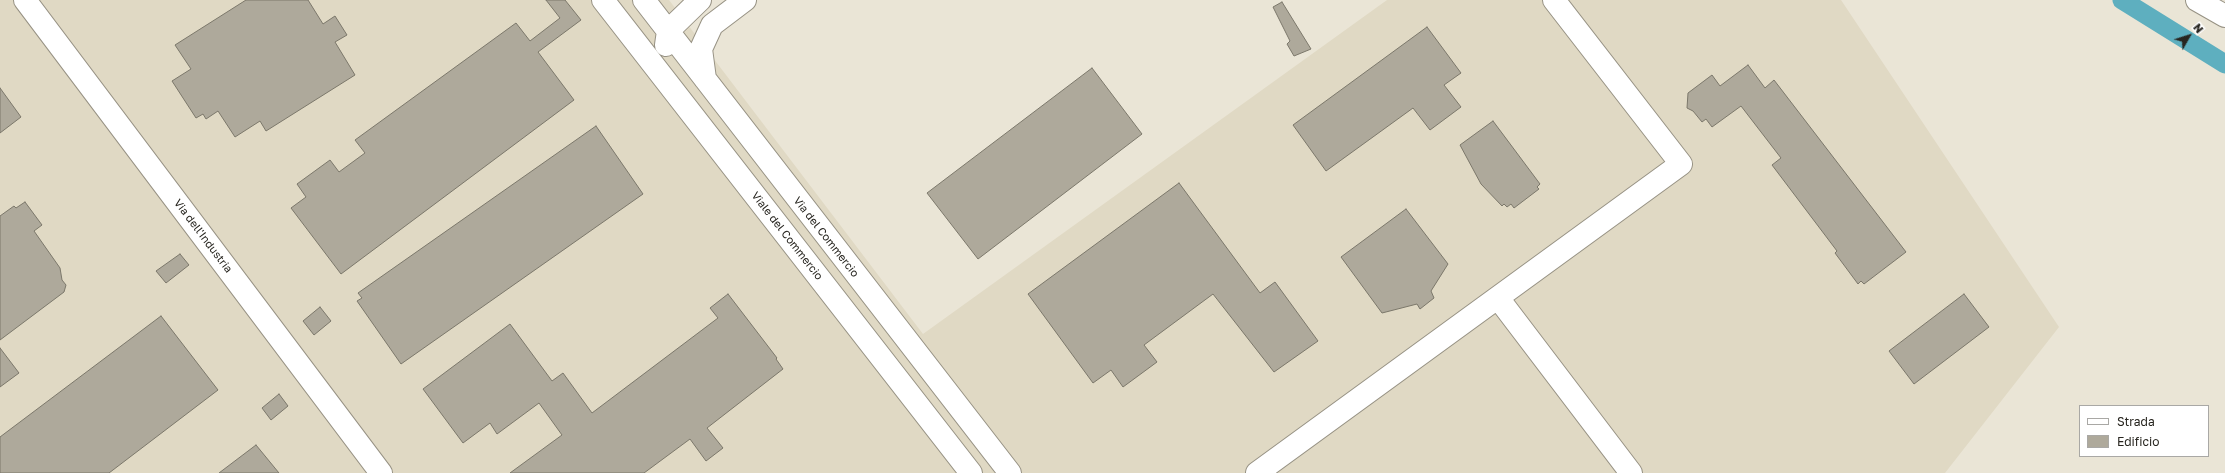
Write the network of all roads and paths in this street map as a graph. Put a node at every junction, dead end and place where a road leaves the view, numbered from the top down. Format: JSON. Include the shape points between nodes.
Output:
{"nodes":[{"id":1,"x":25,"y":0,"type":"edge"},
{"id":2,"x":604,"y":0,"type":"edge"},
{"id":3,"x":644,"y":0,"type":"edge"},
{"id":4,"x":700,"y":0,"type":"edge"},
{"id":5,"x":745,"y":0,"type":"edge"},
{"id":6,"x":1554,"y":0,"type":"edge"},
{"id":7,"x":2197,"y":0,"type":"edge"},
{"id":8,"x":2225,"y":16,"type":"edge"},
{"id":9,"x":668,"y":31,"type":"junction"},
{"id":10,"x":663,"y":76,"type":"junction"},
{"id":11,"x":705,"y":80,"type":"junction"},
{"id":12,"x":1498,"y":298,"type":"junction"},
{"id":13,"x":381,"y":473,"type":"edge"},
{"id":14,"x":971,"y":473,"type":"edge"},
{"id":15,"x":1010,"y":473,"type":"edge"},
{"id":16,"x":1257,"y":473,"type":"edge"},
{"id":17,"x":1631,"y":473,"type":"edge"}],
"edges":[{"from":1,"to":13,"type":"street","name":"Via dell'Industria"},
{"from":2,"to":10,"type":"street","name":"Viale del Commercio"},
{"from":3,"to":9,"type":"street","name":"Via del Commercio"},
{"from":4,"to":9,"type":"street"},
{"from":5,"to":11,"type":"street","via":[[712,25],[701,49]]},
{"from":6,"to":12,"type":"street","via":[[1682,164]]},
{"from":7,"to":8,"type":"street"},
{"from":9,"to":10,"type":"street"},
{"from":9,"to":11,"type":"street","name":"Via del Commercio"},
{"from":10,"to":14,"type":"street","name":"Viale del Commercio"},
{"from":11,"to":15,"type":"street","name":"Via del Commercio"},
{"from":12,"to":16,"type":"street"},
{"from":12,"to":17,"type":"street"}]}
